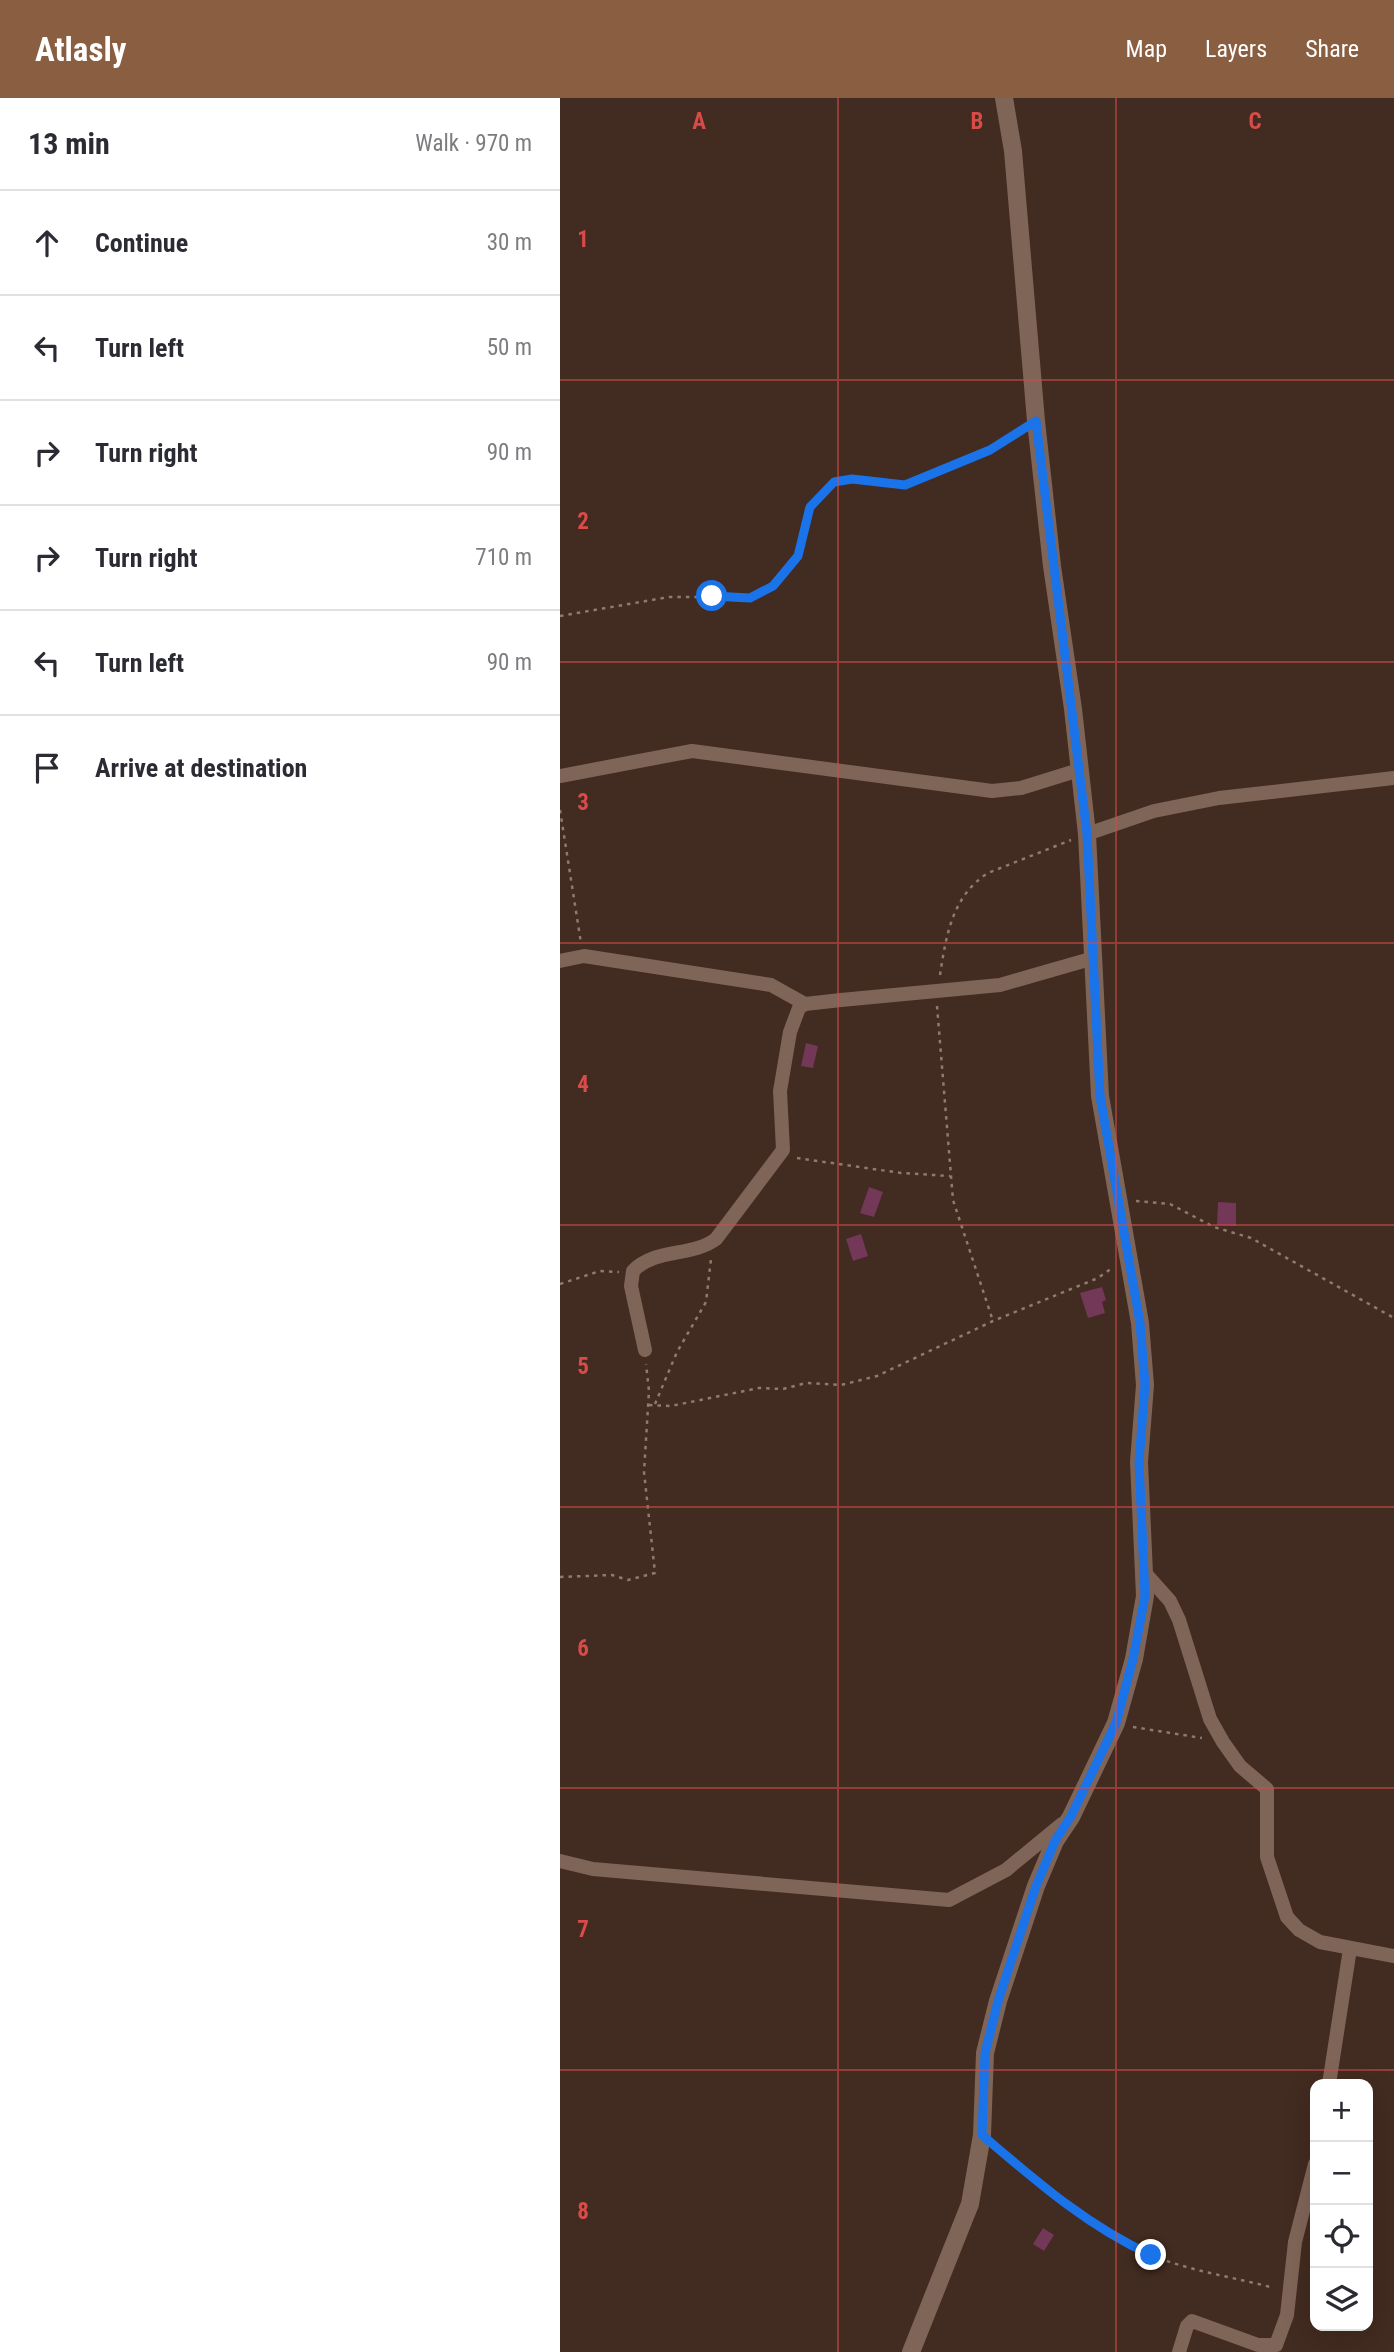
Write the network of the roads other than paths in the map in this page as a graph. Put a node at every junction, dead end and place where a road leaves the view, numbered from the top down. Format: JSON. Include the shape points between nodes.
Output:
{"nodes":[{"id":1,"x":1004,"y":98,"type":"edge"},
{"id":2,"x":1079,"y":770,"type":"junction"},
{"id":3,"x":560,"y":776,"type":"edge"},
{"id":4,"x":1394,"y":778,"type":"edge"},
{"id":5,"x":1087,"y":834,"type":"junction"},
{"id":6,"x":1094,"y":958,"type":"junction"},
{"id":7,"x":560,"y":961,"type":"edge"},
{"id":8,"x":805,"y":1004,"type":"junction"},
{"id":9,"x":645,"y":1350,"type":"road end"},
{"id":10,"x":1145,"y":1573,"type":"junction"},
{"id":11,"x":1071,"y":1816,"type":"junction"},
{"id":12,"x":560,"y":1861,"type":"edge"},
{"id":13,"x":1350,"y":1948,"type":"junction"},
{"id":14,"x":1394,"y":1956,"type":"edge"},
{"id":15,"x":1330,"y":2079,"type":"edge"},
{"id":16,"x":1310,"y":2185,"type":"edge"},
{"id":17,"x":911,"y":2352,"type":"edge"},
{"id":18,"x":1179,"y":2352,"type":"edge"}],
"edges":[{"from":1,"to":2,"type":"street","via":[[1013,151],[1036,421]]},
{"from":2,"to":3,"type":"street","via":[[1021,788],[992,791],[692,751]]},
{"from":2,"to":5,"type":"street"},
{"from":4,"to":5,"type":"street","via":[[1219,797],[1154,811]]},
{"from":5,"to":6,"type":"street"},
{"from":6,"to":8,"type":"street","via":[[1000,985]]},
{"from":6,"to":10,"type":"street","via":[[1100,1096],[1140,1323],[1145,1385],[1139,1462]]},
{"from":7,"to":8,"type":"street","via":[[583,957],[741,979],[778,988]]},
{"from":8,"to":9,"type":"street","via":[[796,1015],[782,1075],[784,1140],[780,1155],[716,1239],[704,1247],[649,1260],[632,1276]]},
{"from":10,"to":11,"type":"street","via":[[1140,1627],[1116,1723]]},
{"from":10,"to":13,"type":"street","via":[[1170,1601],[1179,1620],[1210,1719],[1240,1766],[1267,1789],[1267,1857],[1287,1917],[1308,1936]]},
{"from":11,"to":12,"type":"street","via":[[1006,1870],[948,1900],[593,1869]]},
{"from":11,"to":17,"type":"street","via":[[1036,1886],[998,2001],[985,2053],[982,2135],[970,2204]]},
{"from":13,"to":14,"type":"street"},
{"from":13,"to":15,"type":"street"},
{"from":16,"to":18,"type":"street","via":[[1296,2242],[1287,2315],[1276,2345],[1258,2345],[1192,2321]]}]}
